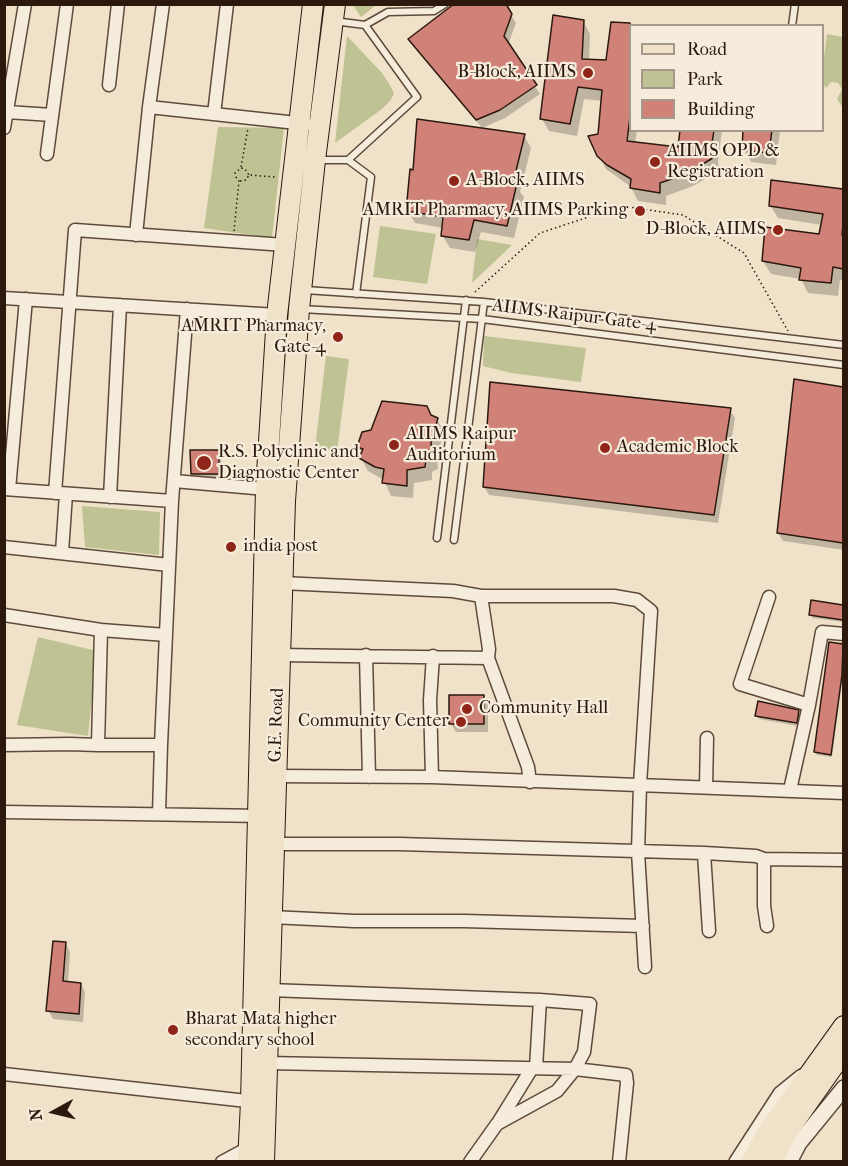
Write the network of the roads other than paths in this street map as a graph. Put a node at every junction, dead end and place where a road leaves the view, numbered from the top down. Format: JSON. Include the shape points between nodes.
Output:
{"nodes":[{"id":1,"x":25,"y":4,"type":"edge"},
{"id":2,"x":67,"y":4,"type":"edge"},
{"id":3,"x":118,"y":4,"type":"edge"},
{"id":4,"x":163,"y":4,"type":"edge"},
{"id":5,"x":227,"y":4,"type":"edge"},
{"id":6,"x":313,"y":4,"type":"edge"},
{"id":7,"x":444,"y":4,"type":"edge"},
{"id":8,"x":795,"y":4,"type":"edge"},
{"id":9,"x":334,"y":13,"type":"edge"},
{"id":10,"x":792,"y":24,"type":"edge"},
{"id":11,"x":365,"y":25,"type":"junction"},
{"id":12,"x":109,"y":85,"type":"dead end"},
{"id":13,"x":149,"y":107,"type":"junction"},
{"id":14,"x":7,"y":112,"type":"junction"},
{"id":15,"x":214,"y":114,"type":"junction"},
{"id":16,"x":52,"y":115,"type":"junction"},
{"id":17,"x":298,"y":122,"type":"junction"},
{"id":18,"x":319,"y":127,"type":"junction"},
{"id":19,"x":4,"y":128,"type":"edge"},
{"id":20,"x":47,"y":154,"type":"dead end"},
{"id":21,"x":315,"y":160,"type":"junction"},
{"id":22,"x":348,"y":160,"type":"junction"},
{"id":23,"x":136,"y":235,"type":"junction"},
{"id":24,"x":285,"y":245,"type":"junction"},
{"id":25,"x":356,"y":294,"type":"junction"},
{"id":26,"x":4,"y":298,"type":"edge"},
{"id":27,"x":26,"y":299,"type":"junction"},
{"id":28,"x":300,"y":299,"type":"junction"},
{"id":29,"x":466,"y":300,"type":"junction"},
{"id":30,"x":69,"y":302,"type":"junction"},
{"id":31,"x":484,"y":302,"type":"junction"},
{"id":32,"x":120,"y":305,"type":"junction"},
{"id":33,"x":187,"y":309,"type":"junction"},
{"id":34,"x":277,"y":315,"type":"junction"},
{"id":35,"x":465,"y":317,"type":"junction"},
{"id":36,"x":482,"y":319,"type":"junction"},
{"id":37,"x":843,"y":345,"type":"edge"},
{"id":38,"x":843,"y":365,"type":"edge"},
{"id":39,"x":174,"y":482,"type":"junction"},
{"id":40,"x":7,"y":489,"type":"edge"},
{"id":41,"x":266,"y":489,"type":"junction"},
{"id":42,"x":60,"y":493,"type":"junction"},
{"id":43,"x":110,"y":497,"type":"junction"},
{"id":44,"x":172,"y":501,"type":"junction"},
{"id":45,"x":437,"y":538,"type":"dead end"},
{"id":46,"x":454,"y":540,"type":"dead end"},
{"id":47,"x":4,"y":548,"type":"edge"},
{"id":48,"x":62,"y":552,"type":"junction"},
{"id":49,"x":169,"y":565,"type":"junction"},
{"id":50,"x":282,"y":582,"type":"junction"},
{"id":51,"x":481,"y":596,"type":"junction"},
{"id":52,"x":769,"y":597,"type":"dead end"},
{"id":53,"x":4,"y":615,"type":"edge"},
{"id":54,"x":101,"y":630,"type":"junction"},
{"id":55,"x":843,"y":634,"type":"edge"},
{"id":56,"x":166,"y":635,"type":"junction"},
{"id":57,"x":279,"y":655,"type":"junction"},
{"id":58,"x":366,"y":655,"type":"junction"},
{"id":59,"x":434,"y":656,"type":"junction"},
{"id":60,"x":488,"y":658,"type":"junction"},
{"id":61,"x":809,"y":705,"type":"junction"},
{"id":62,"x":707,"y":738,"type":"dead end"},
{"id":63,"x":4,"y":745,"type":"edge"},
{"id":64,"x":98,"y":745,"type":"junction"},
{"id":65,"x":161,"y":745,"type":"junction"},
{"id":66,"x":275,"y":776,"type":"junction"},
{"id":67,"x":369,"y":777,"type":"junction"},
{"id":68,"x":432,"y":777,"type":"junction"},
{"id":69,"x":530,"y":782,"type":"junction"},
{"id":70,"x":640,"y":785,"type":"junction"},
{"id":71,"x":706,"y":787,"type":"junction"},
{"id":72,"x":790,"y":790,"type":"junction"},
{"id":73,"x":843,"y":793,"type":"edge"},
{"id":74,"x":4,"y":812,"type":"edge"},
{"id":75,"x":159,"y":814,"type":"junction"},
{"id":76,"x":265,"y":817,"type":"junction"},
{"id":77,"x":273,"y":844,"type":"junction"},
{"id":78,"x":638,"y":852,"type":"junction"},
{"id":79,"x":704,"y":853,"type":"junction"},
{"id":80,"x":764,"y":859,"type":"junction"},
{"id":81,"x":843,"y":860,"type":"edge"},
{"id":82,"x":271,"y":917,"type":"junction"},
{"id":83,"x":643,"y":926,"type":"junction"},
{"id":84,"x":767,"y":926,"type":"dead end"},
{"id":85,"x":709,"y":931,"type":"dead end"},
{"id":86,"x":645,"y":967,"type":"dead end"},
{"id":87,"x":269,"y":990,"type":"junction"},
{"id":88,"x":540,"y":1000,"type":"junction"},
{"id":89,"x":843,"y":1026,"type":"edge"},
{"id":90,"x":843,"y":1051,"type":"edge"},
{"id":91,"x":267,"y":1063,"type":"junction"},
{"id":92,"x":534,"y":1068,"type":"junction"},
{"id":93,"x":575,"y":1069,"type":"junction"},
{"id":94,"x":4,"y":1074,"type":"edge"},
{"id":95,"x":808,"y":1075,"type":"junction"},
{"id":96,"x":843,"y":1088,"type":"edge"},
{"id":97,"x":258,"y":1102,"type":"junction"},
{"id":98,"x":497,"y":1124,"type":"junction"},
{"id":99,"x":248,"y":1155,"type":"edge"},
{"id":100,"x":222,"y":1161,"type":"edge"},
{"id":101,"x":264,"y":1161,"type":"edge"},
{"id":102,"x":470,"y":1161,"type":"edge"},
{"id":103,"x":619,"y":1161,"type":"edge"},
{"id":104,"x":737,"y":1161,"type":"edge"},
{"id":105,"x":751,"y":1161,"type":"edge"},
{"id":106,"x":771,"y":1161,"type":"edge"},
{"id":107,"x":789,"y":1161,"type":"edge"}],
"edges":[{"from":1,"to":14,"type":"street"},
{"from":2,"to":16,"type":"street"},
{"from":3,"to":12,"type":"street"},
{"from":4,"to":13,"type":"street"},
{"from":5,"to":15,"type":"street"},
{"from":6,"to":17,"type":"main road"},
{"from":7,"to":11,"type":"lane","via":[[434,11],[388,12]]},
{"from":8,"to":10,"type":"lane"},
{"from":9,"to":11,"type":"lane"},
{"from":9,"to":18,"type":"main road","name":"G.E. Road"},
{"from":11,"to":22,"type":"lane","via":[[417,97]]},
{"from":13,"to":15,"type":"street"},
{"from":13,"to":23,"type":"street"},
{"from":14,"to":16,"type":"street"},
{"from":14,"to":19,"type":"street"},
{"from":15,"to":17,"type":"street"},
{"from":16,"to":20,"type":"street"},
{"from":17,"to":18,"type":"street"},
{"from":17,"to":24,"type":"main road"},
{"from":18,"to":21,"type":"main road","name":"G.E. Road"},
{"from":21,"to":22,"type":"lane"},
{"from":21,"to":28,"type":"main road","name":"G.E. Road"},
{"from":22,"to":25,"type":"lane","via":[[371,177]]},
{"from":23,"to":24,"type":"street"},
{"from":23,"to":30,"type":"street","via":[[75,230]]},
{"from":24,"to":34,"type":"main road"},
{"from":25,"to":28,"type":"lane","name":"AIIMS Raipur Gate-4"},
{"from":25,"to":29,"type":"lane","name":"AIIMS Raipur Gate-4"},
{"from":26,"to":27,"type":"street"},
{"from":27,"to":30,"type":"street"},
{"from":27,"to":40,"type":"street"},
{"from":28,"to":35,"type":"lane","name":"AIIMS Raipur Gate-4"},
{"from":28,"to":50,"type":"main road","name":"G.E. Road"},
{"from":29,"to":31,"type":"lane","name":"AIIMS Raipur Gate-4"},
{"from":29,"to":35,"type":"lane"},
{"from":30,"to":32,"type":"street"},
{"from":30,"to":42,"type":"street"},
{"from":31,"to":36,"type":"lane"},
{"from":31,"to":37,"type":"lane","name":"AIIMS Raipur Gate-4"},
{"from":32,"to":33,"type":"street"},
{"from":32,"to":43,"type":"street"},
{"from":33,"to":34,"type":"street"},
{"from":33,"to":39,"type":"street"},
{"from":34,"to":41,"type":"main road"},
{"from":35,"to":36,"type":"lane","name":"AIIMS Raipur Gate-4"},
{"from":35,"to":45,"type":"lane"},
{"from":36,"to":38,"type":"lane","name":"AIIMS Raipur Gate-4"},
{"from":36,"to":46,"type":"lane"},
{"from":39,"to":41,"type":"street"},
{"from":39,"to":44,"type":"street"},
{"from":40,"to":42,"type":"street"},
{"from":41,"to":76,"type":"main road"},
{"from":42,"to":43,"type":"street"},
{"from":42,"to":48,"type":"street"},
{"from":43,"to":44,"type":"street"},
{"from":44,"to":49,"type":"street"},
{"from":47,"to":48,"type":"street"},
{"from":48,"to":49,"type":"street"},
{"from":49,"to":56,"type":"street"},
{"from":50,"to":51,"type":"street","via":[[453,591]]},
{"from":50,"to":57,"type":"main road","name":"G.E. Road"},
{"from":51,"to":60,"type":"street"},
{"from":51,"to":70,"type":"street","via":[[614,596],[637,600],[651,611]]},
{"from":52,"to":61,"type":"street","via":[[740,684]]},
{"from":53,"to":54,"type":"street"},
{"from":54,"to":56,"type":"street"},
{"from":54,"to":64,"type":"street"},
{"from":55,"to":61,"type":"street","via":[[822,632]]},
{"from":56,"to":65,"type":"street"},
{"from":57,"to":58,"type":"street"},
{"from":57,"to":66,"type":"main road","name":"G.E. Road"},
{"from":58,"to":59,"type":"street"},
{"from":58,"to":67,"type":"street"},
{"from":59,"to":60,"type":"street"},
{"from":59,"to":68,"type":"street","via":[[430,700]]},
{"from":60,"to":69,"type":"street"},
{"from":61,"to":72,"type":"street"},
{"from":62,"to":71,"type":"street"},
{"from":63,"to":64,"type":"street"},
{"from":64,"to":65,"type":"street"},
{"from":65,"to":75,"type":"street"},
{"from":66,"to":67,"type":"street"},
{"from":66,"to":76,"type":"main road","name":"G.E. Road"},
{"from":67,"to":68,"type":"street"},
{"from":68,"to":69,"type":"street"},
{"from":69,"to":70,"type":"street"},
{"from":70,"to":71,"type":"street"},
{"from":70,"to":78,"type":"street"},
{"from":71,"to":72,"type":"street"},
{"from":72,"to":73,"type":"street"},
{"from":74,"to":75,"type":"street"},
{"from":75,"to":76,"type":"street"},
{"from":76,"to":77,"type":"main road","name":"G.E. Road"},
{"from":76,"to":97,"type":"main road"},
{"from":77,"to":78,"type":"street"},
{"from":77,"to":82,"type":"main road","name":"G.E. Road"},
{"from":78,"to":79,"type":"street"},
{"from":78,"to":83,"type":"street"},
{"from":79,"to":80,"type":"street"},
{"from":79,"to":85,"type":"street"},
{"from":80,"to":81,"type":"street"},
{"from":80,"to":84,"type":"street"},
{"from":82,"to":83,"type":"street"},
{"from":82,"to":87,"type":"main road","name":"G.E. Road"},
{"from":83,"to":86,"type":"street"},
{"from":87,"to":88,"type":"street"},
{"from":87,"to":91,"type":"main road","name":"G.E. Road"},
{"from":88,"to":92,"type":"street"},
{"from":88,"to":93,"type":"street","via":[[590,1004],[585,1053]]},
{"from":89,"to":95,"type":"main road"},
{"from":90,"to":106,"type":"main road"},
{"from":91,"to":92,"type":"street"},
{"from":91,"to":97,"type":"main road","name":"G.E. Road"},
{"from":92,"to":93,"type":"street"},
{"from":92,"to":98,"type":"street"},
{"from":93,"to":98,"type":"street","via":[[557,1091]]},
{"from":93,"to":103,"type":"street","via":[[626,1075]]},
{"from":94,"to":97,"type":"street"},
{"from":95,"to":104,"type":"street","via":[[781,1094]]},
{"from":95,"to":105,"type":"main road"},
{"from":96,"to":107,"type":"street"},
{"from":97,"to":99,"type":"main road"},
{"from":97,"to":101,"type":"main road","name":"G.E. Road"},
{"from":98,"to":102,"type":"street"},
{"from":99,"to":100,"type":"street"}]}
